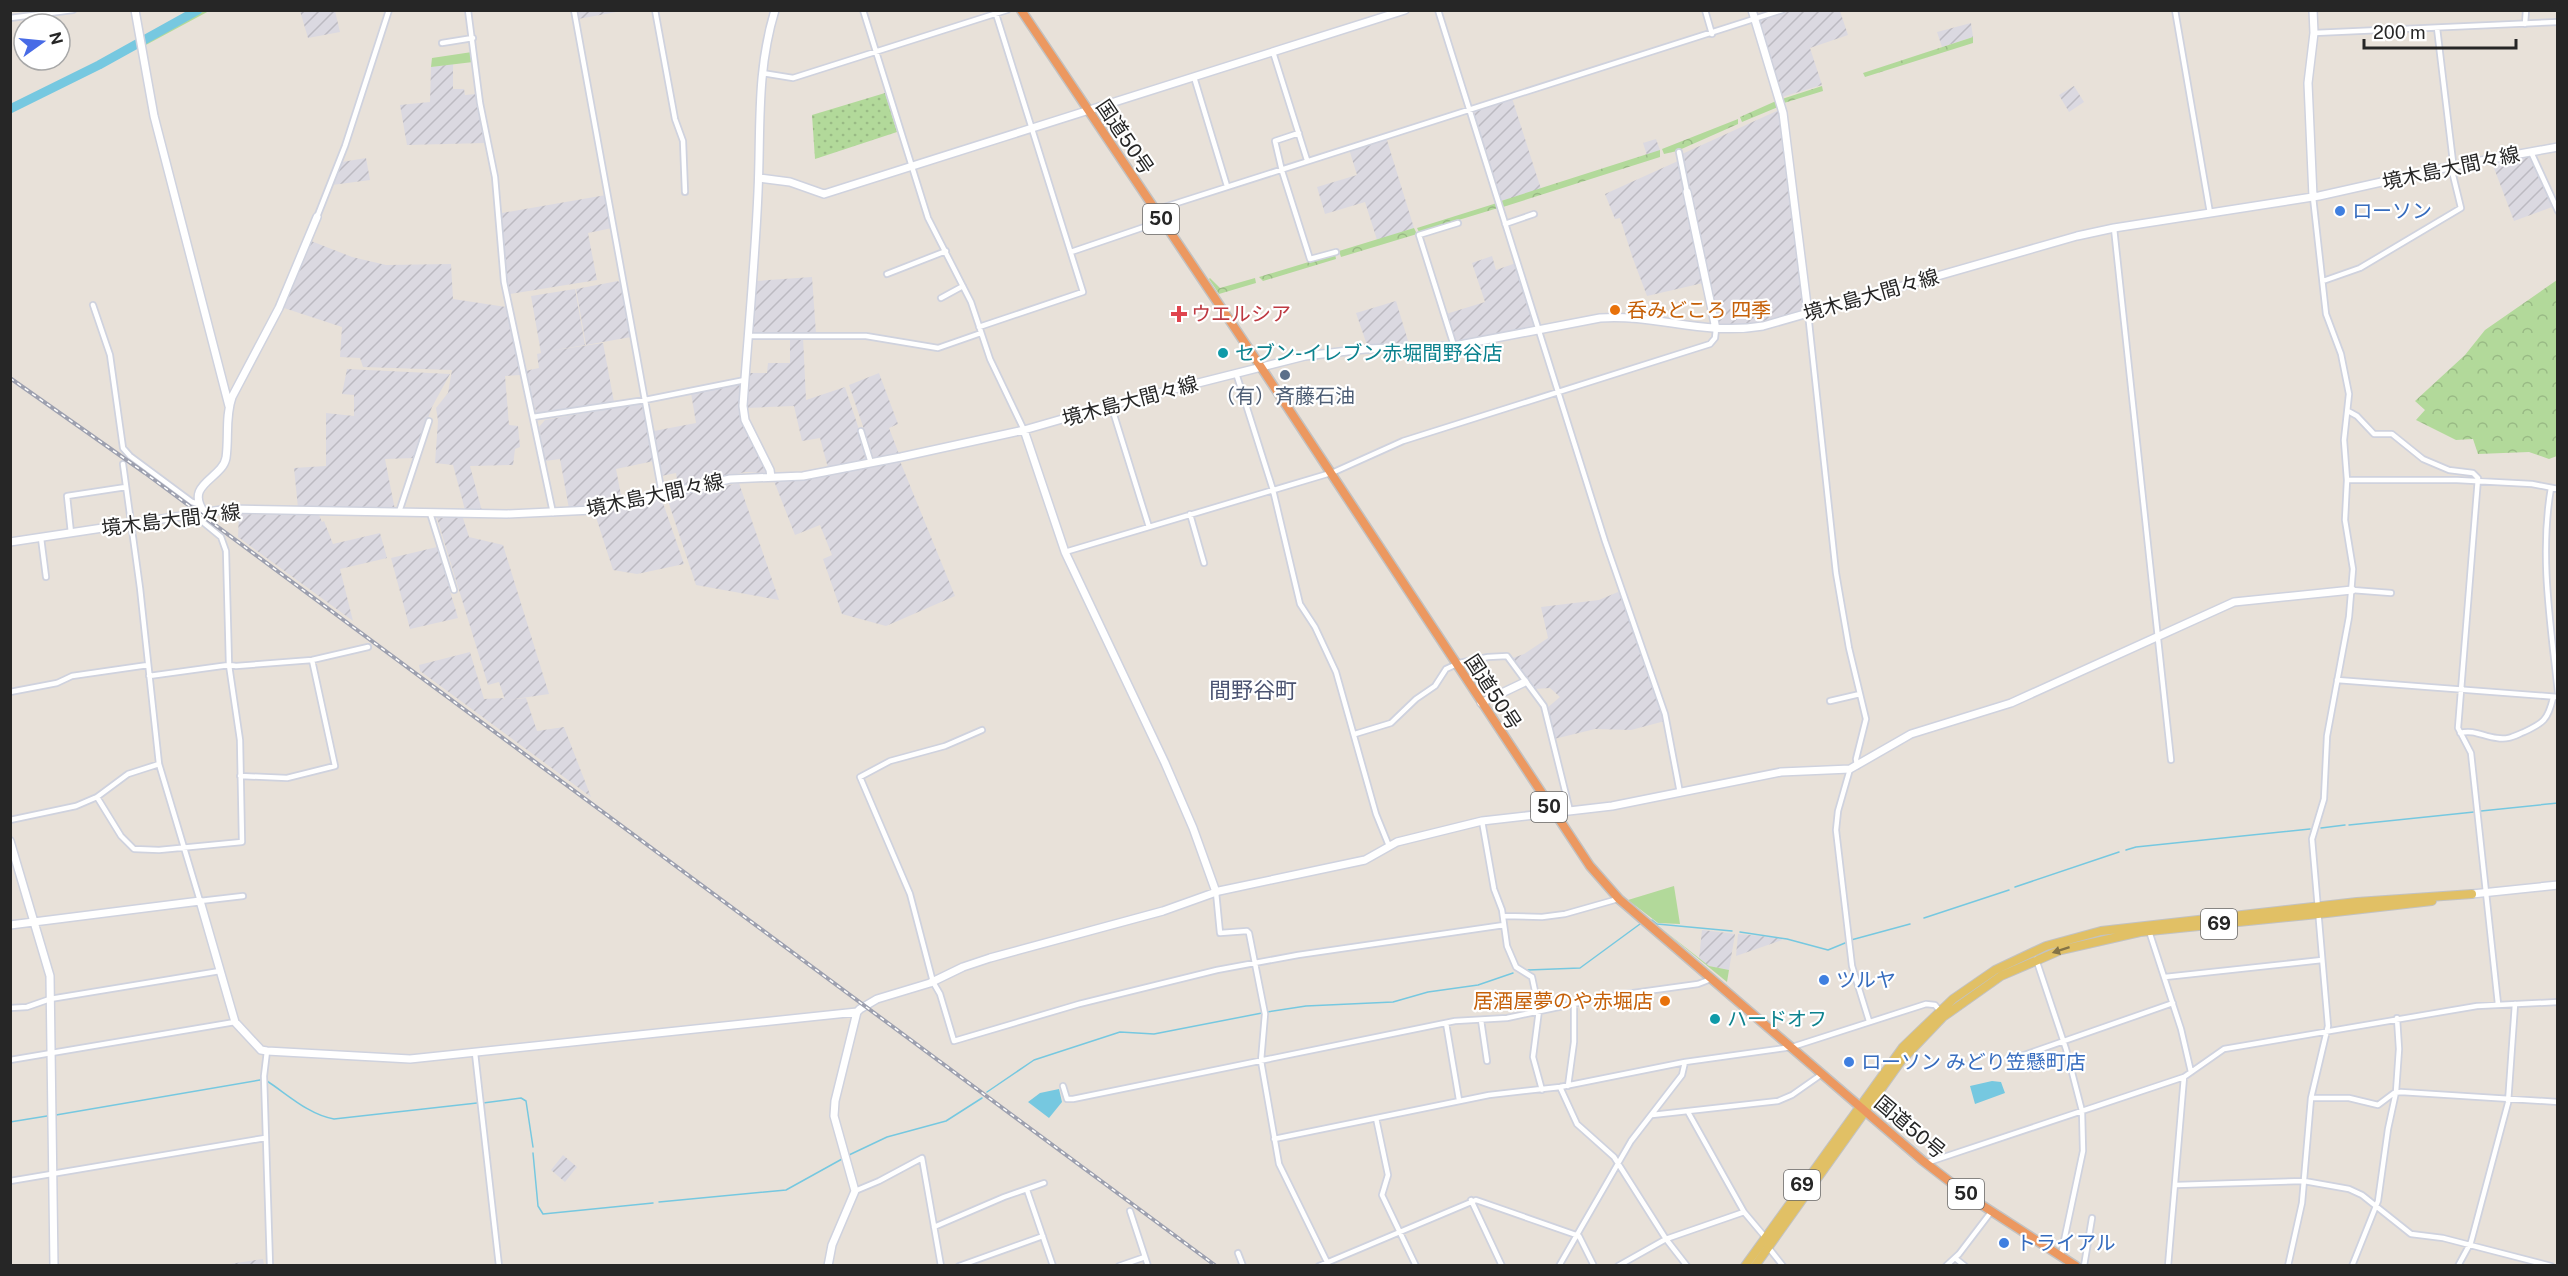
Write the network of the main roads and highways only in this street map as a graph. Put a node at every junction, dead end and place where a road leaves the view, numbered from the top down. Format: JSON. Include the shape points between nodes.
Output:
{"nodes":[{"id":1,"x":1021,"y":10,"type":"edge"},
{"id":2,"x":2472,"y":894,"type":"road end"},
{"id":3,"x":2318,"y":910,"type":"junction"},
{"id":4,"x":1862,"y":1108,"type":"junction"},
{"id":5,"x":2064,"y":1260,"type":"edge"},
{"id":6,"x":1745,"y":1266,"type":"edge"},
{"id":7,"x":1755,"y":1266,"type":"edge"},
{"id":8,"x":2076,"y":1266,"type":"edge"}],
"edges":[{"from":1,"to":4,"type":"highway","name":"国道50号","number":"50","via":[[1590,866],[1619,898]]},
{"from":2,"to":3,"type":"main road","number":"69"},
{"from":3,"to":4,"type":"main road","number":"69","one_way":true,"via":[[2149,931],[2088,942],[2036,959],[2001,976],[1943,1017]]},
{"from":3,"to":4,"type":"main road","number":"69","via":[[2148,924],[2046,946],[1995,970],[1940,1011],[1903,1047]]},
{"from":4,"to":5,"type":"highway","name":"国道50号","number":"50","via":[[1991,1212]]},
{"from":4,"to":6,"type":"main road","number":"69"},
{"from":4,"to":7,"type":"main road","number":"69"},
{"from":5,"to":8,"type":"highway","name":"国道50号","number":"50"}]}
